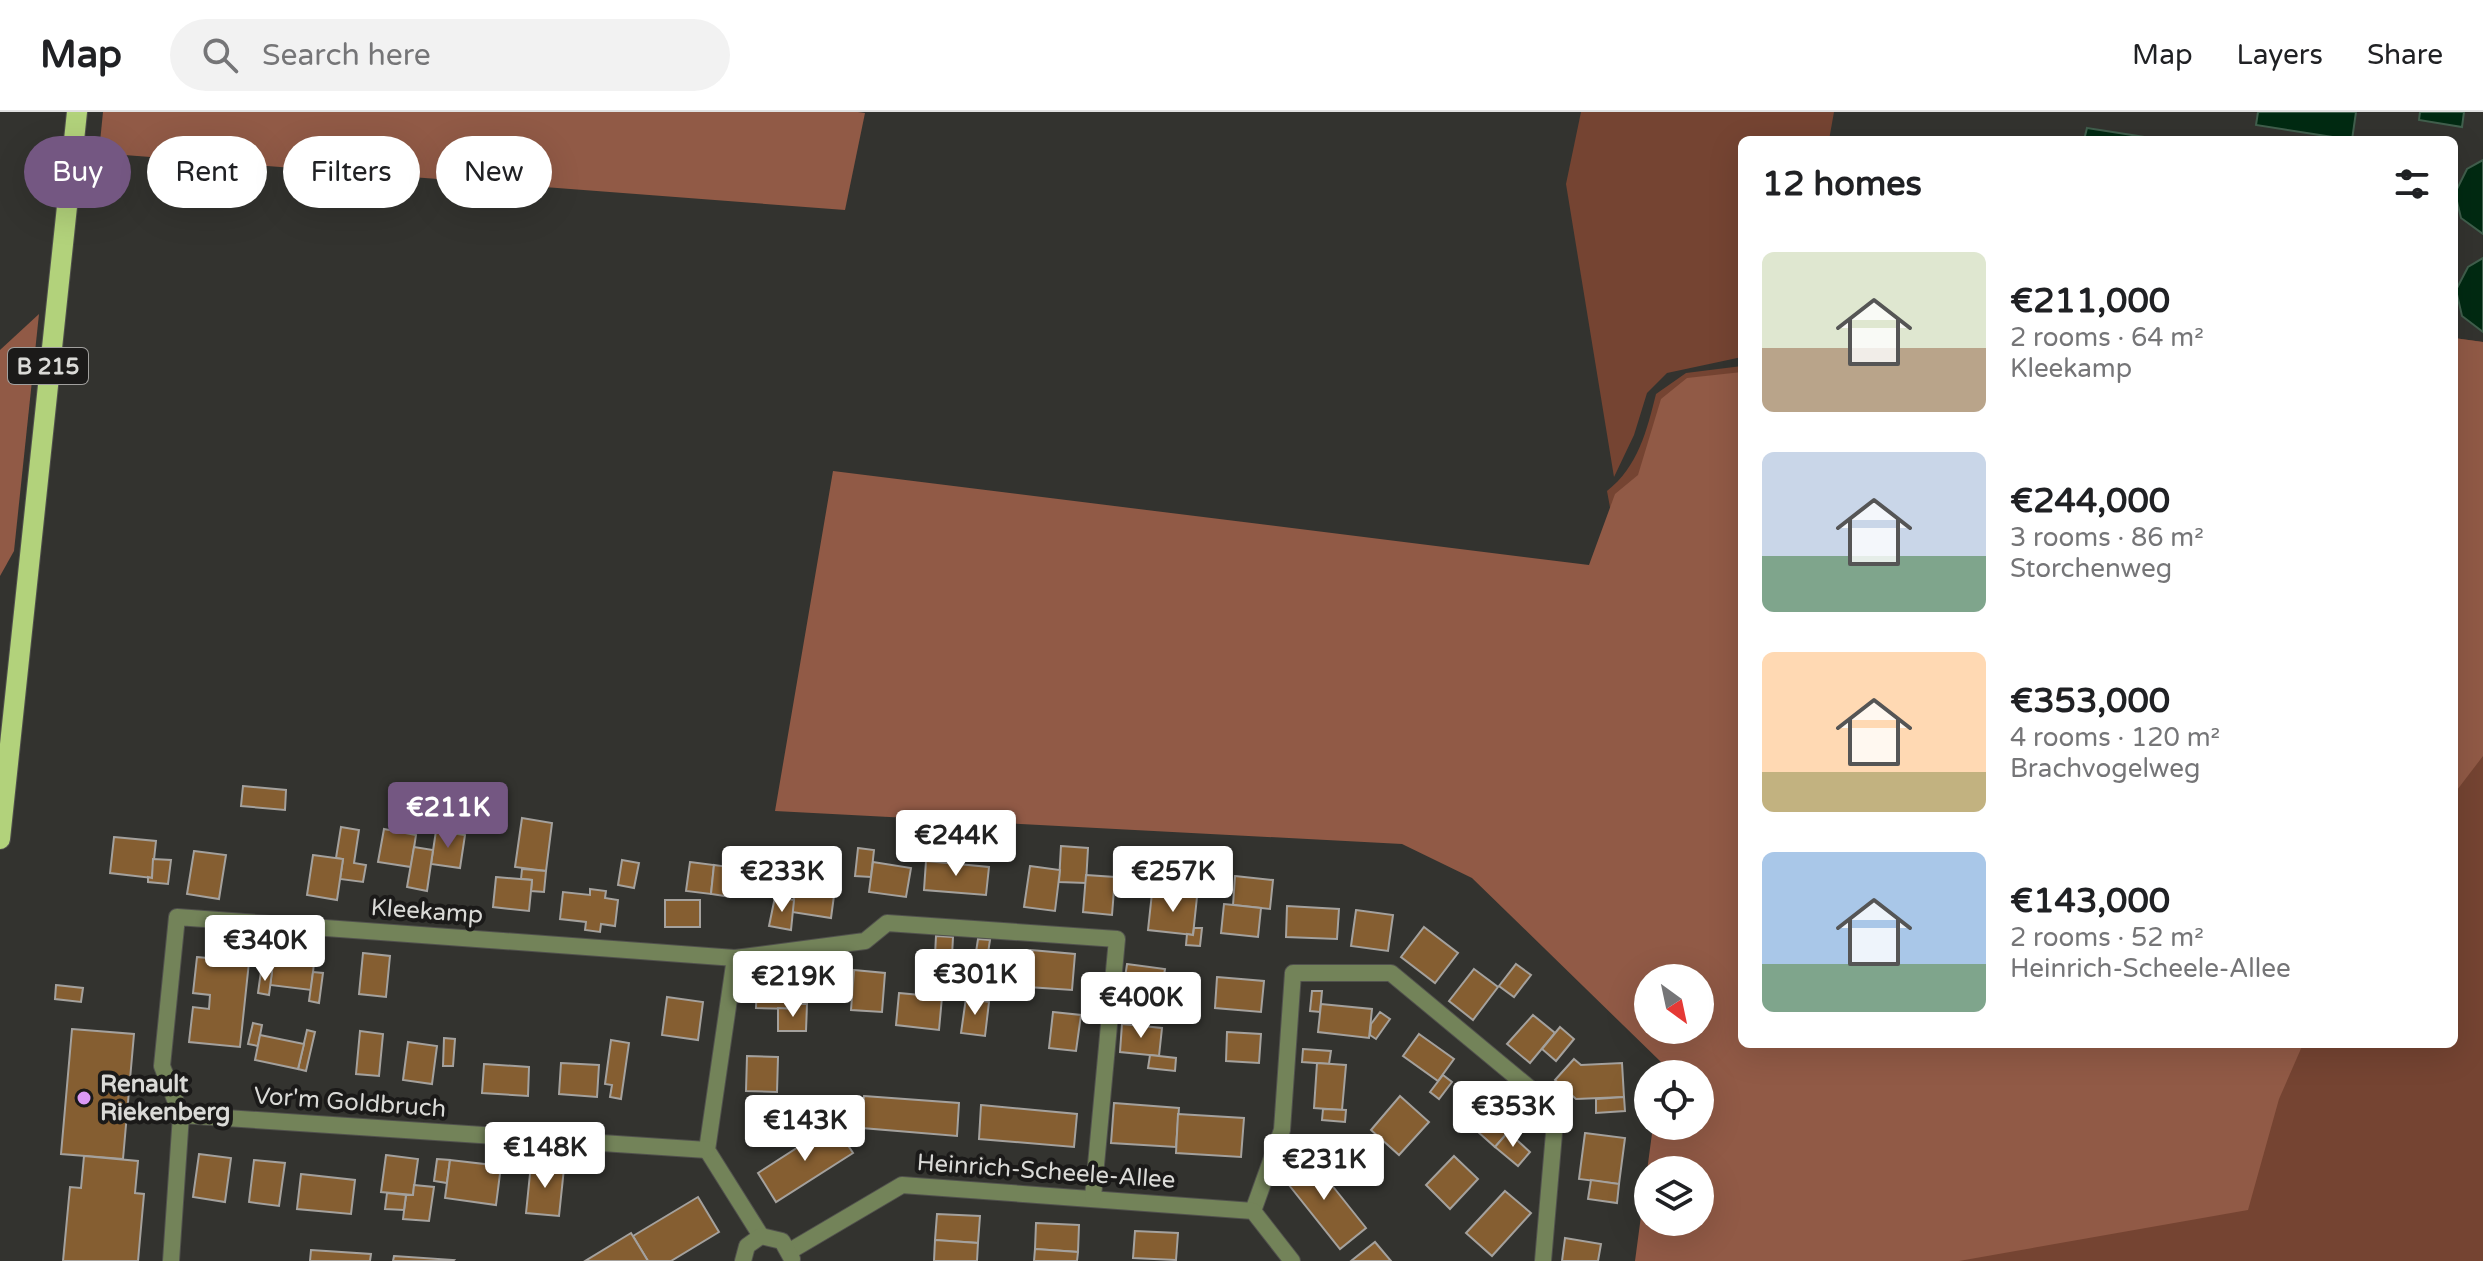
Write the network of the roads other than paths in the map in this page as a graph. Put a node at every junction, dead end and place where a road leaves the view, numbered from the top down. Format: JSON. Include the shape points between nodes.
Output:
{"nodes":[{"id":1,"x":77,"y":112,"type":"edge"},
{"id":2,"x":0,"y":839,"type":"edge"},
{"id":3,"x":735,"y":958,"type":"junction"},
{"id":4,"x":181,"y":1115,"type":"junction"},
{"id":5,"x":707,"y":1150,"type":"junction"},
{"id":6,"x":1093,"y":1197,"type":"junction"},
{"id":7,"x":1253,"y":1211,"type":"junction"},
{"id":8,"x":761,"y":1236,"type":"junction"},
{"id":9,"x":791,"y":1256,"type":"edge"},
{"id":10,"x":171,"y":1261,"type":"edge"},
{"id":11,"x":743,"y":1261,"type":"edge"},
{"id":12,"x":1292,"y":1261,"type":"edge"},
{"id":13,"x":1543,"y":1261,"type":"edge"}],
"edges":[{"from":1,"to":2,"type":"main road","number":"B 215"},
{"from":3,"to":4,"type":"street","name":"Kleekamp","via":[[177,917],[162,1066]]},
{"from":3,"to":5,"type":"street"},
{"from":3,"to":6,"type":"street","via":[[865,941],[887,923],[1117,939]]},
{"from":4,"to":5,"type":"street","name":"Vor'm Goldbruch"},
{"from":4,"to":10,"type":"street","name":"Kleekamp"},
{"from":5,"to":8,"type":"street"},
{"from":6,"to":7,"type":"street","name":"Heinrich-Scheele-Allee"},
{"from":6,"to":9,"type":"street","name":"Heinrich-Scheele-Allee","via":[[902,1185]]},
{"from":7,"to":12,"type":"street"},
{"from":7,"to":13,"type":"street","via":[[1282,1130],[1293,973],[1391,973],[1556,1110]]},
{"from":8,"to":9,"type":"street","name":"Heinrich-Scheele-Allee","via":[[782,1241]]},
{"from":8,"to":11,"type":"street","via":[[747,1246]]}]}
